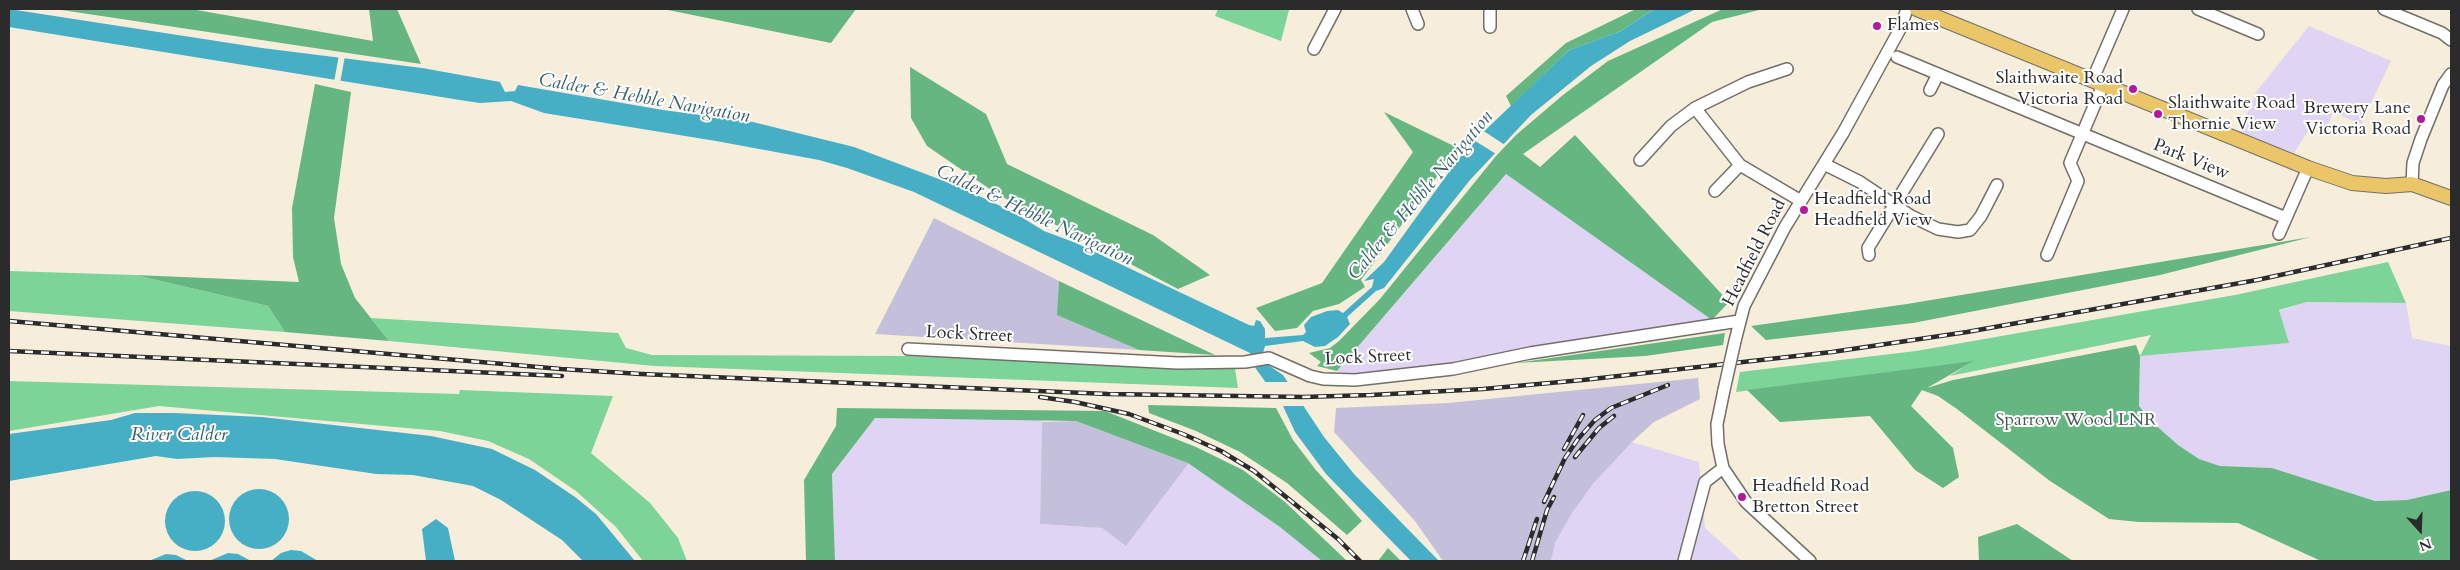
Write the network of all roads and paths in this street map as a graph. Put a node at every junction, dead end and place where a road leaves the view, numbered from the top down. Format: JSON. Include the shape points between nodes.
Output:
{"nodes":[{"id":1,"x":1335,"y":9,"type":"edge"},
{"id":2,"x":1412,"y":9,"type":"edge"},
{"id":3,"x":1490,"y":9,"type":"edge"},
{"id":4,"x":1907,"y":9,"type":"edge"},
{"id":5,"x":1917,"y":9,"type":"edge"},
{"id":6,"x":2123,"y":9,"type":"edge"},
{"id":7,"x":2198,"y":9,"type":"edge"},
{"id":8,"x":2384,"y":9,"type":"edge"},
{"id":9,"x":1418,"y":24,"type":"dead end"},
{"id":10,"x":1490,"y":27,"type":"dead end"},
{"id":11,"x":2258,"y":34,"type":"dead end"},
{"id":12,"x":2451,"y":40,"type":"edge"},
{"id":13,"x":1314,"y":49,"type":"dead end"},
{"id":14,"x":1897,"y":57,"type":"dead end"},
{"id":15,"x":1787,"y":69,"type":"dead end"},
{"id":16,"x":1938,"y":74,"type":"junction"},
{"id":17,"x":2451,"y":74,"type":"edge"},
{"id":18,"x":2097,"y":83,"type":"junction"},
{"id":19,"x":1930,"y":90,"type":"dead end"},
{"id":20,"x":1695,"y":108,"type":"junction"},
{"id":21,"x":1938,"y":134,"type":"dead end"},
{"id":22,"x":2082,"y":134,"type":"junction"},
{"id":23,"x":1640,"y":160,"type":"dead end"},
{"id":24,"x":1740,"y":164,"type":"junction"},
{"id":25,"x":1824,"y":164,"type":"junction"},
{"id":26,"x":2308,"y":168,"type":"junction"},
{"id":27,"x":2412,"y":184,"type":"junction"},
{"id":28,"x":1997,"y":185,"type":"dead end"},
{"id":29,"x":1715,"y":191,"type":"dead end"},
{"id":30,"x":2451,"y":198,"type":"edge"},
{"id":31,"x":1802,"y":201,"type":"junction"},
{"id":32,"x":1895,"y":206,"type":"junction"},
{"id":33,"x":2286,"y":218,"type":"junction"},
{"id":34,"x":2279,"y":234,"type":"dead end"},
{"id":35,"x":1869,"y":255,"type":"dead end"},
{"id":36,"x":2047,"y":255,"type":"dead end"},
{"id":37,"x":1740,"y":321,"type":"junction"},
{"id":38,"x":908,"y":349,"type":"dead end"},
{"id":39,"x":1723,"y":468,"type":"junction"},
{"id":40,"x":1684,"y":561,"type":"edge"},
{"id":41,"x":1810,"y":561,"type":"edge"}],
"edges":[{"from":1,"to":13,"type":"street"},
{"from":2,"to":9,"type":"street"},
{"from":3,"to":10,"type":"street"},
{"from":4,"to":25,"type":"street","name":"Headfield Road","via":[[1895,37]]},
{"from":5,"to":18,"type":"main road"},
{"from":6,"to":18,"type":"street"},
{"from":7,"to":11,"type":"street"},
{"from":8,"to":12,"type":"street","via":[[2442,33]]},
{"from":14,"to":16,"type":"street","name":"Park View"},
{"from":15,"to":20,"type":"street","via":[[1748,82]]},
{"from":16,"to":19,"type":"street"},
{"from":16,"to":22,"type":"street","name":"Park View"},
{"from":17,"to":27,"type":"street","via":[[2443,85],[2421,139],[2413,163]]},
{"from":18,"to":22,"type":"street"},
{"from":18,"to":26,"type":"main road"},
{"from":20,"to":23,"type":"street","via":[[1671,126]]},
{"from":20,"to":24,"type":"street"},
{"from":21,"to":32,"type":"street"},
{"from":22,"to":33,"type":"street","name":"Park View"},
{"from":22,"to":36,"type":"street","via":[[2070,163],[2078,181]]},
{"from":24,"to":29,"type":"street"},
{"from":24,"to":31,"type":"street"},
{"from":25,"to":31,"type":"street","name":"Headfield Road"},
{"from":25,"to":32,"type":"street","via":[[1860,182]]},
{"from":26,"to":27,"type":"main road","via":[[2352,183]]},
{"from":26,"to":33,"type":"street"},
{"from":27,"to":30,"type":"main road"},
{"from":28,"to":32,"type":"street","via":[[1970,230],[1938,229]]},
{"from":31,"to":37,"type":"street","name":"Headfield Road","via":[[1744,306]]},
{"from":32,"to":35,"type":"street","via":[[1868,248]]},
{"from":33,"to":34,"type":"street"},
{"from":37,"to":38,"type":"street","name":"Lock Street","via":[[1530,353],[1453,369],[1356,380],[1323,380],[1270,358],[1245,362],[1178,363]]},
{"from":37,"to":39,"type":"street","name":"Headfield Road","bridge":true,"via":[[1717,424]]},
{"from":39,"to":40,"type":"street","via":[[1705,482]]},
{"from":39,"to":41,"type":"street","name":"Headfield Road","via":[[1746,502]]}]}
